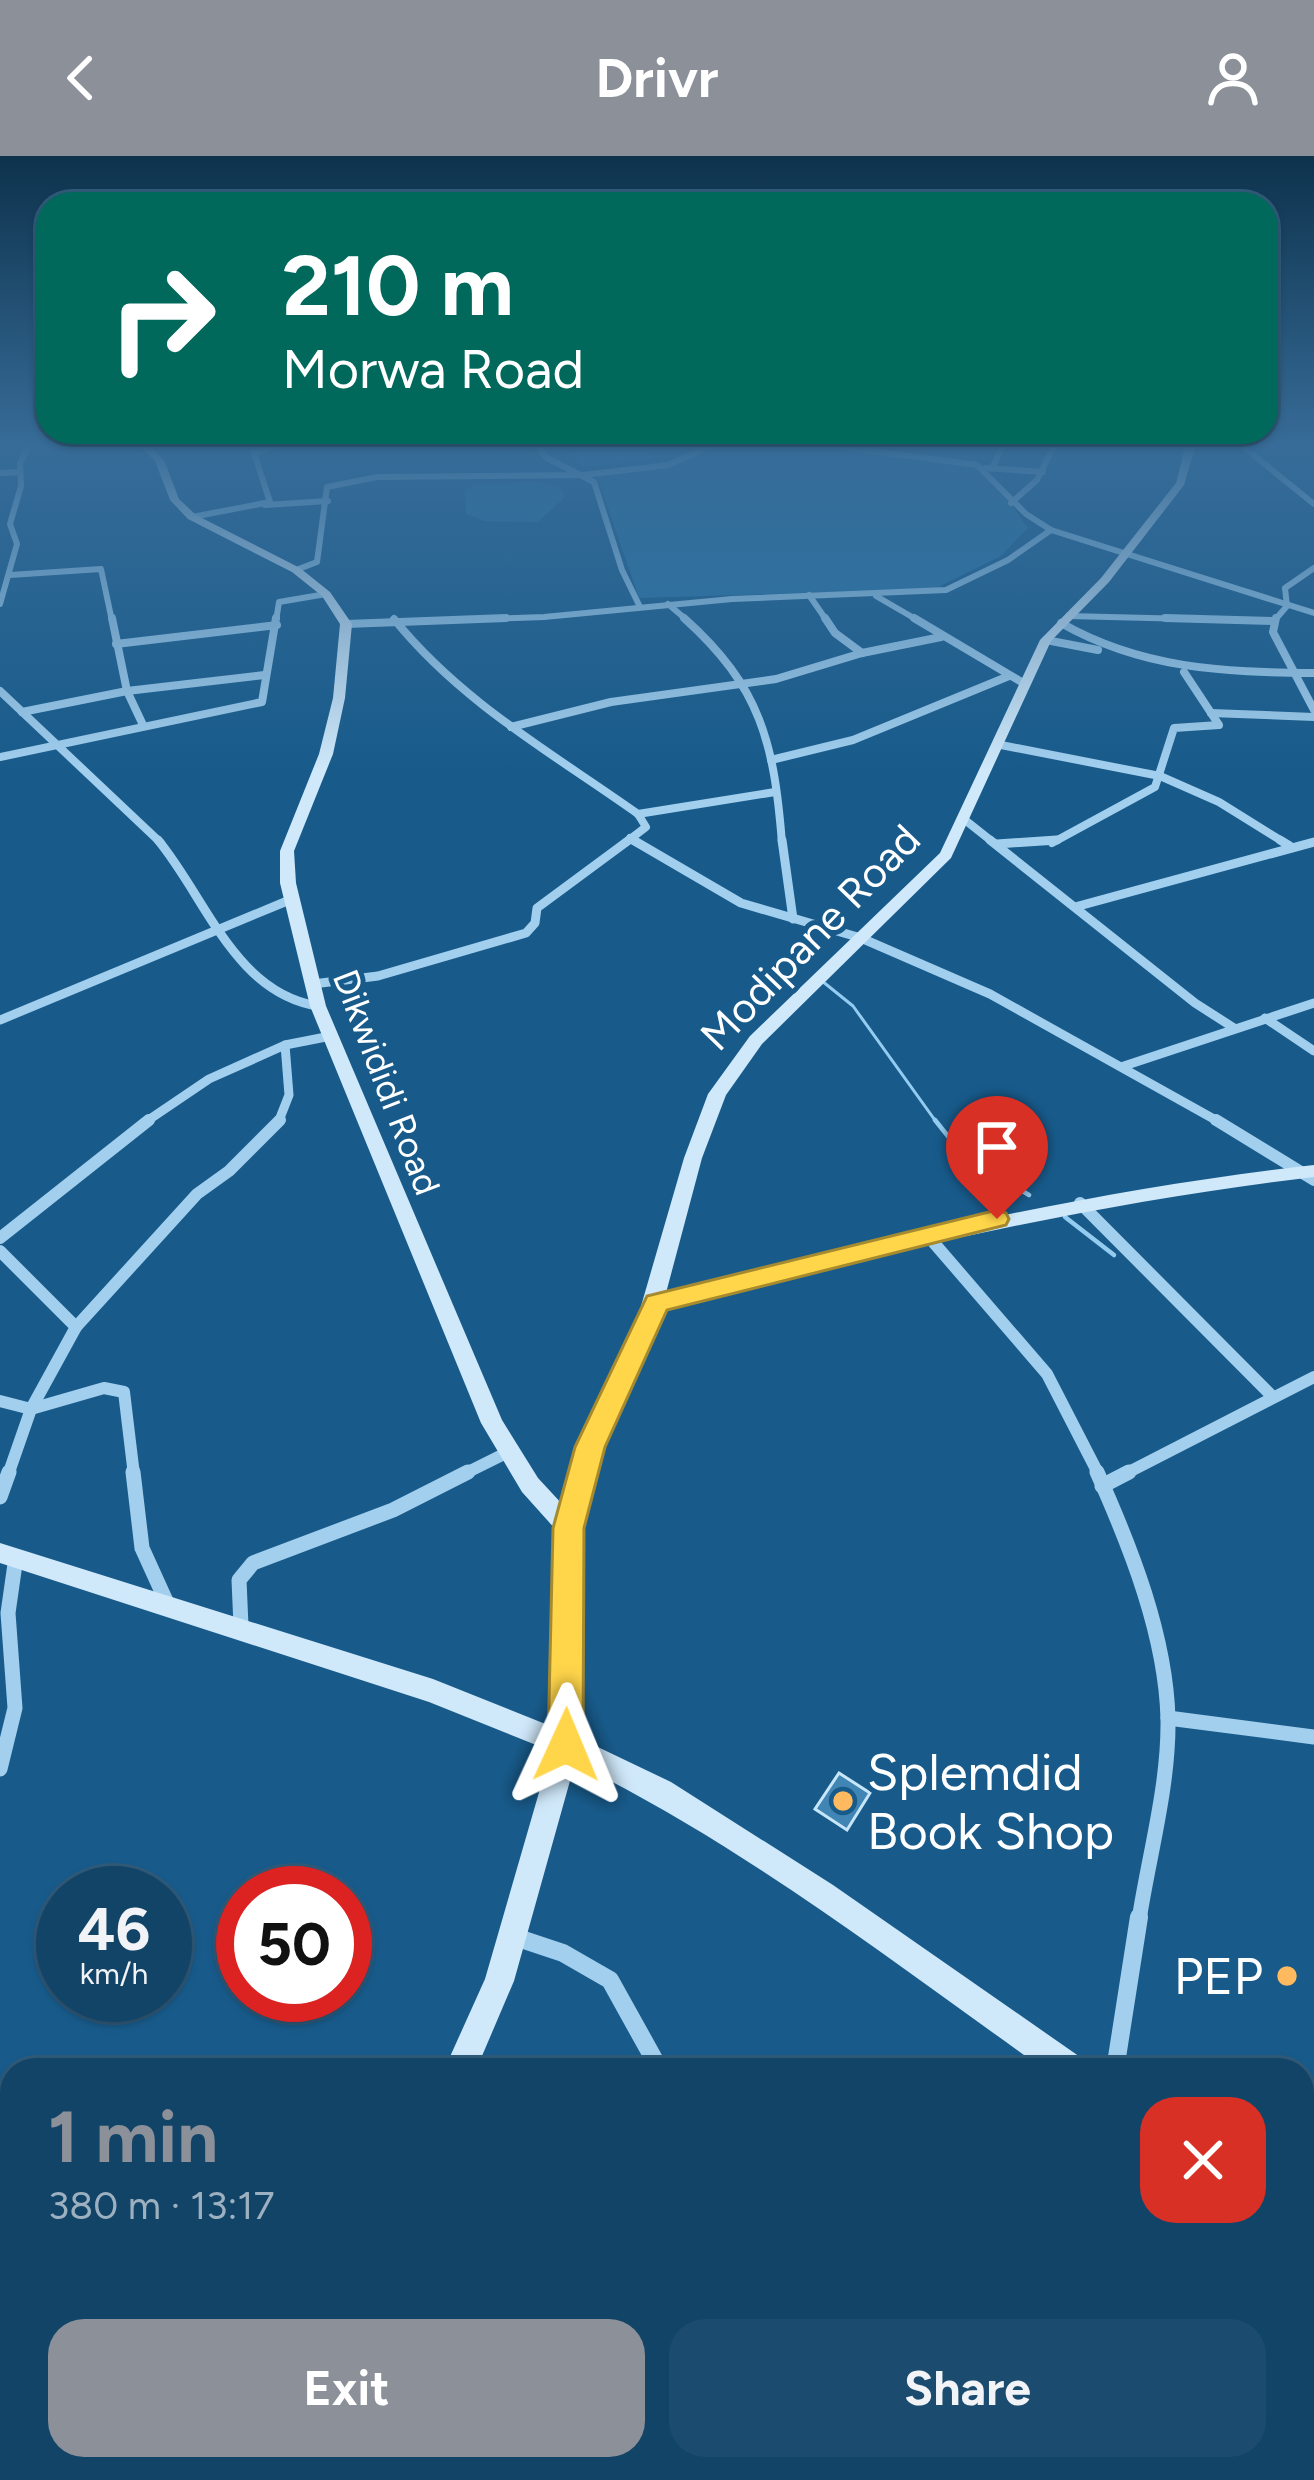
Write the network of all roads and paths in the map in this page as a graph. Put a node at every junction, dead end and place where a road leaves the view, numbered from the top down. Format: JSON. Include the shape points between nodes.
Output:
{"nodes":[{"id":1,"x":259,"y":552,"type":"edge"},
{"id":2,"x":316,"y":552,"type":"edge"},
{"id":3,"x":616,"y":552,"type":"edge"},
{"id":4,"x":1019,"y":552,"type":"edge"},
{"id":5,"x":1116,"y":552,"type":"edge"},
{"id":6,"x":1129,"y":552,"type":"edge"},
{"id":7,"x":1126,"y":556,"type":"junction"},
{"id":8,"x":1314,"y":568,"type":"edge"},
{"id":9,"x":296,"y":570,"type":"junction"},
{"id":10,"x":6,"y":578,"type":"edge"},
{"id":11,"x":326,"y":595,"type":"junction"},
{"id":12,"x":809,"y":595,"type":"junction"},
{"id":13,"x":875,"y":595,"type":"junction"},
{"id":14,"x":0,"y":604,"type":"edge"},
{"id":15,"x":668,"y":604,"type":"junction"},
{"id":16,"x":1287,"y":605,"type":"junction"},
{"id":17,"x":640,"y":607,"type":"junction"},
{"id":18,"x":1314,"y":613,"type":"edge"},
{"id":19,"x":394,"y":619,"type":"junction"},
{"id":20,"x":1065,"y":620,"type":"junction"},
{"id":21,"x":1274,"y":621,"type":"junction"},
{"id":22,"x":346,"y":624,"type":"junction"},
{"id":23,"x":277,"y":625,"type":"junction"},
{"id":24,"x":941,"y":637,"type":"junction"},
{"id":25,"x":1046,"y":640,"type":"junction"},
{"id":26,"x":116,"y":644,"type":"junction"},
{"id":27,"x":862,"y":653,"type":"junction"},
{"id":28,"x":1124,"y":656,"type":"junction"},
{"id":29,"x":1184,"y":672,"type":"junction"},
{"id":30,"x":1294,"y":672,"type":"junction"},
{"id":31,"x":1314,"y":673,"type":"edge"},
{"id":32,"x":264,"y":675,"type":"junction"},
{"id":33,"x":1017,"y":680,"type":"junction"},
{"id":34,"x":744,"y":686,"type":"junction"},
{"id":35,"x":0,"y":691,"type":"edge"},
{"id":36,"x":128,"y":691,"type":"junction"},
{"id":37,"x":22,"y":712,"type":"junction"},
{"id":38,"x":1211,"y":713,"type":"junction"},
{"id":39,"x":1314,"y":714,"type":"edge"},
{"id":40,"x":143,"y":725,"type":"junction"},
{"id":41,"x":511,"y":727,"type":"junction"},
{"id":42,"x":1001,"y":745,"type":"junction"},
{"id":43,"x":59,"y":747,"type":"junction"},
{"id":44,"x":0,"y":757,"type":"edge"},
{"id":45,"x":771,"y":760,"type":"junction"},
{"id":46,"x":1160,"y":776,"type":"junction"},
{"id":47,"x":775,"y":792,"type":"junction"},
{"id":48,"x":638,"y":814,"type":"junction"},
{"id":49,"x":965,"y":820,"type":"junction"},
{"id":50,"x":630,"y":838,"type":"junction"},
{"id":51,"x":1314,"y":842,"type":"edge"},
{"id":52,"x":998,"y":844,"type":"junction"},
{"id":53,"x":1290,"y":846,"type":"junction"},
{"id":54,"x":292,"y":899,"type":"junction"},
{"id":55,"x":1075,"y":907,"type":"junction"},
{"id":56,"x":793,"y":919,"type":"junction"},
{"id":57,"x":216,"y":928,"type":"junction"},
{"id":58,"x":861,"y":938,"type":"junction"},
{"id":59,"x":313,"y":984,"type":"junction"},
{"id":60,"x":1314,"y":1003,"type":"edge"},
{"id":61,"x":318,"y":1006,"type":"junction"},
{"id":62,"x":1265,"y":1018,"type":"junction"},
{"id":63,"x":0,"y":1021,"type":"edge"},
{"id":64,"x":1234,"y":1028,"type":"junction"},
{"id":65,"x":331,"y":1036,"type":"junction"},
{"id":66,"x":286,"y":1045,"type":"junction"},
{"id":67,"x":1314,"y":1051,"type":"edge"},
{"id":68,"x":1124,"y":1066,"type":"junction"},
{"id":69,"x":1310,"y":1175,"type":"edge"},
{"id":70,"x":1079,"y":1202,"type":"junction"},
{"id":71,"x":928,"y":1236,"type":"junction"},
{"id":72,"x":0,"y":1238,"type":"edge"},
{"id":73,"x":1,"y":1254,"type":"edge"},
{"id":74,"x":656,"y":1303,"type":"junction"},
{"id":75,"x":76,"y":1327,"type":"junction"},
{"id":76,"x":1314,"y":1377,"type":"edge"},
{"id":77,"x":1271,"y":1395,"type":"junction"},
{"id":78,"x":0,"y":1401,"type":"edge"},
{"id":79,"x":31,"y":1409,"type":"junction"},
{"id":80,"x":508,"y":1452,"type":"junction"},
{"id":81,"x":1102,"y":1486,"type":"junction"},
{"id":82,"x":0,"y":1497,"type":"edge"},
{"id":83,"x":568,"y":1528,"type":"junction"},
{"id":84,"x":8,"y":1555,"type":"edge"},
{"id":85,"x":167,"y":1603,"type":"junction"},
{"id":86,"x":241,"y":1627,"type":"junction"},
{"id":87,"x":1168,"y":1718,"type":"junction"},
{"id":88,"x":1314,"y":1737,"type":"edge"},
{"id":89,"x":566,"y":1745,"type":"junction"},
{"id":90,"x":0,"y":1769,"type":"edge"},
{"id":91,"x":514,"y":1936,"type":"junction"},
{"id":92,"x":467,"y":2058,"type":"edge"},
{"id":93,"x":653,"y":2058,"type":"edge"},
{"id":94,"x":1055,"y":2058,"type":"edge"},
{"id":95,"x":1117,"y":2058,"type":"edge"}],
"edges":[{"from":1,"to":9,"type":"main road"},
{"from":2,"to":9,"type":"street","via":[[317,563]]},
{"from":3,"to":17,"type":"street"},
{"from":4,"to":13,"type":"street","via":[[946,590]]},
{"from":5,"to":7,"type":"street"},
{"from":6,"to":7,"type":"main road","name":"Modipane Road"},
{"from":7,"to":16,"type":"street"},
{"from":7,"to":20,"type":"main road","name":"Modipane Road"},
{"from":8,"to":16,"type":"street","via":[[1286,588]]},
{"from":9,"to":11,"type":"main road"},
{"from":10,"to":14,"type":"street"},
{"from":10,"to":26,"type":"street","via":[[101,569]]},
{"from":11,"to":22,"type":"main road"},
{"from":11,"to":23,"type":"street","via":[[279,602]]},
{"from":12,"to":13,"type":"street"},
{"from":12,"to":15,"type":"street"},
{"from":12,"to":27,"type":"street","via":[[835,633]]},
{"from":13,"to":24,"type":"street"},
{"from":15,"to":17,"type":"street"},
{"from":15,"to":34,"type":"street"},
{"from":16,"to":18,"type":"street"},
{"from":16,"to":21,"type":"street"},
{"from":17,"to":19,"type":"street"},
{"from":19,"to":22,"type":"street"},
{"from":19,"to":41,"type":"street"},
{"from":20,"to":21,"type":"street"},
{"from":20,"to":25,"type":"main road","name":"Modipane Road"},
{"from":20,"to":28,"type":"street"},
{"from":21,"to":30,"type":"street","via":[[1275,642]]},
{"from":22,"to":54,"type":"main road","name":"Dikwididi Road","via":[[326,754],[287,851]]},
{"from":23,"to":26,"type":"street"},
{"from":23,"to":32,"type":"street"},
{"from":24,"to":27,"type":"street"},
{"from":24,"to":33,"type":"street"},
{"from":25,"to":28,"type":"street"},
{"from":25,"to":33,"type":"main road","name":"Modipane Road"},
{"from":26,"to":36,"type":"street"},
{"from":27,"to":34,"type":"street"},
{"from":28,"to":29,"type":"street"},
{"from":29,"to":30,"type":"street"},
{"from":29,"to":38,"type":"street"},
{"from":30,"to":31,"type":"street"},
{"from":30,"to":39,"type":"street"},
{"from":32,"to":36,"type":"street"},
{"from":32,"to":40,"type":"street","via":[[262,702]]},
{"from":33,"to":42,"type":"main road","name":"Modipane Road"},
{"from":33,"to":45,"type":"street","via":[[853,740]]},
{"from":34,"to":41,"type":"street","via":[[631,699]]},
{"from":34,"to":45,"type":"street"},
{"from":35,"to":37,"type":"street"},
{"from":36,"to":37,"type":"street"},
{"from":36,"to":40,"type":"street"},
{"from":37,"to":43,"type":"street"},
{"from":38,"to":39,"type":"street"},
{"from":38,"to":46,"type":"street","via":[[1215,727],[1174,728]]},
{"from":40,"to":43,"type":"street"},
{"from":41,"to":48,"type":"street"},
{"from":42,"to":46,"type":"street"},
{"from":42,"to":49,"type":"main road","name":"Modipane Road"},
{"from":43,"to":44,"type":"street"},
{"from":43,"to":57,"type":"street","via":[[157,840]]},
{"from":45,"to":47,"type":"street"},
{"from":46,"to":52,"type":"street","via":[[1155,787],[1050,844]]},
{"from":46,"to":53,"type":"street"},
{"from":47,"to":48,"type":"street"},
{"from":47,"to":56,"type":"street"},
{"from":48,"to":50,"type":"street","via":[[646,826]]},
{"from":49,"to":52,"type":"street"},
{"from":49,"to":58,"type":"main road","name":"Modipane Road","via":[[939,864]]},
{"from":50,"to":56,"type":"street","via":[[727,896]]},
{"from":50,"to":59,"type":"street","via":[[537,908],[526,933],[378,976]]},
{"from":51,"to":53,"type":"street"},
{"from":52,"to":55,"type":"street"},
{"from":53,"to":55,"type":"street"},
{"from":54,"to":57,"type":"street"},
{"from":54,"to":59,"type":"main road","name":"Dikwididi Road"},
{"from":55,"to":64,"type":"street"},
{"from":56,"to":58,"type":"street"},
{"from":57,"to":61,"type":"street","via":[[277,995]]},
{"from":57,"to":63,"type":"street"},
{"from":58,"to":68,"type":"street","via":[[990,994]]},
{"from":58,"to":74,"type":"main road","name":"Modipane Road","via":[[755,1040],[717,1094]]},
{"from":59,"to":61,"type":"main road","name":"Dikwididi Road"},
{"from":60,"to":62,"type":"street"},
{"from":61,"to":65,"type":"main road","name":"Dikwididi Road"},
{"from":62,"to":64,"type":"street"},
{"from":62,"to":67,"type":"street"},
{"from":64,"to":68,"type":"street"},
{"from":65,"to":66,"type":"street"},
{"from":65,"to":80,"type":"main road","name":"Dikwididi Road"},
{"from":66,"to":72,"type":"street","via":[[239,1063],[160,1113]]},
{"from":66,"to":75,"type":"street","via":[[289,1095],[277,1126],[197,1194]]},
{"from":68,"to":69,"type":"street"},
{"from":69,"to":70,"type":"main road"},
{"from":70,"to":71,"type":"main road"},
{"from":70,"to":77,"type":"street"},
{"from":71,"to":74,"type":"main road"},
{"from":71,"to":81,"type":"street","via":[[1040,1365]]},
{"from":73,"to":75,"type":"street"},
{"from":74,"to":83,"type":"main road","name":"Modipane Road","via":[[590,1447]]},
{"from":75,"to":79,"type":"street"},
{"from":76,"to":77,"type":"street"},
{"from":77,"to":81,"type":"street"},
{"from":78,"to":79,"type":"street"},
{"from":79,"to":82,"type":"street"},
{"from":79,"to":85,"type":"street","via":[[104,1388],[124,1392],[142,1548]]},
{"from":80,"to":83,"type":"main road","name":"Dikwididi Road"},
{"from":80,"to":86,"type":"street","via":[[370,1520],[253,1563],[238,1580]]},
{"from":81,"to":87,"type":"street","via":[[1142,1594]]},
{"from":83,"to":89,"type":"main road","name":"Modipane Road"},
{"from":84,"to":85,"type":"main road"},
{"from":84,"to":90,"type":"street","via":[[15,1708]]},
{"from":85,"to":86,"type":"main road"},
{"from":86,"to":89,"type":"main road"},
{"from":87,"to":88,"type":"street"},
{"from":87,"to":95,"type":"street"},
{"from":89,"to":91,"type":"main road","name":"Modipane Road"},
{"from":89,"to":94,"type":"main road","via":[[734,1836]]},
{"from":91,"to":92,"type":"main road","name":"Modipane Road"},
{"from":91,"to":93,"type":"street","via":[[610,1980]]}]}
